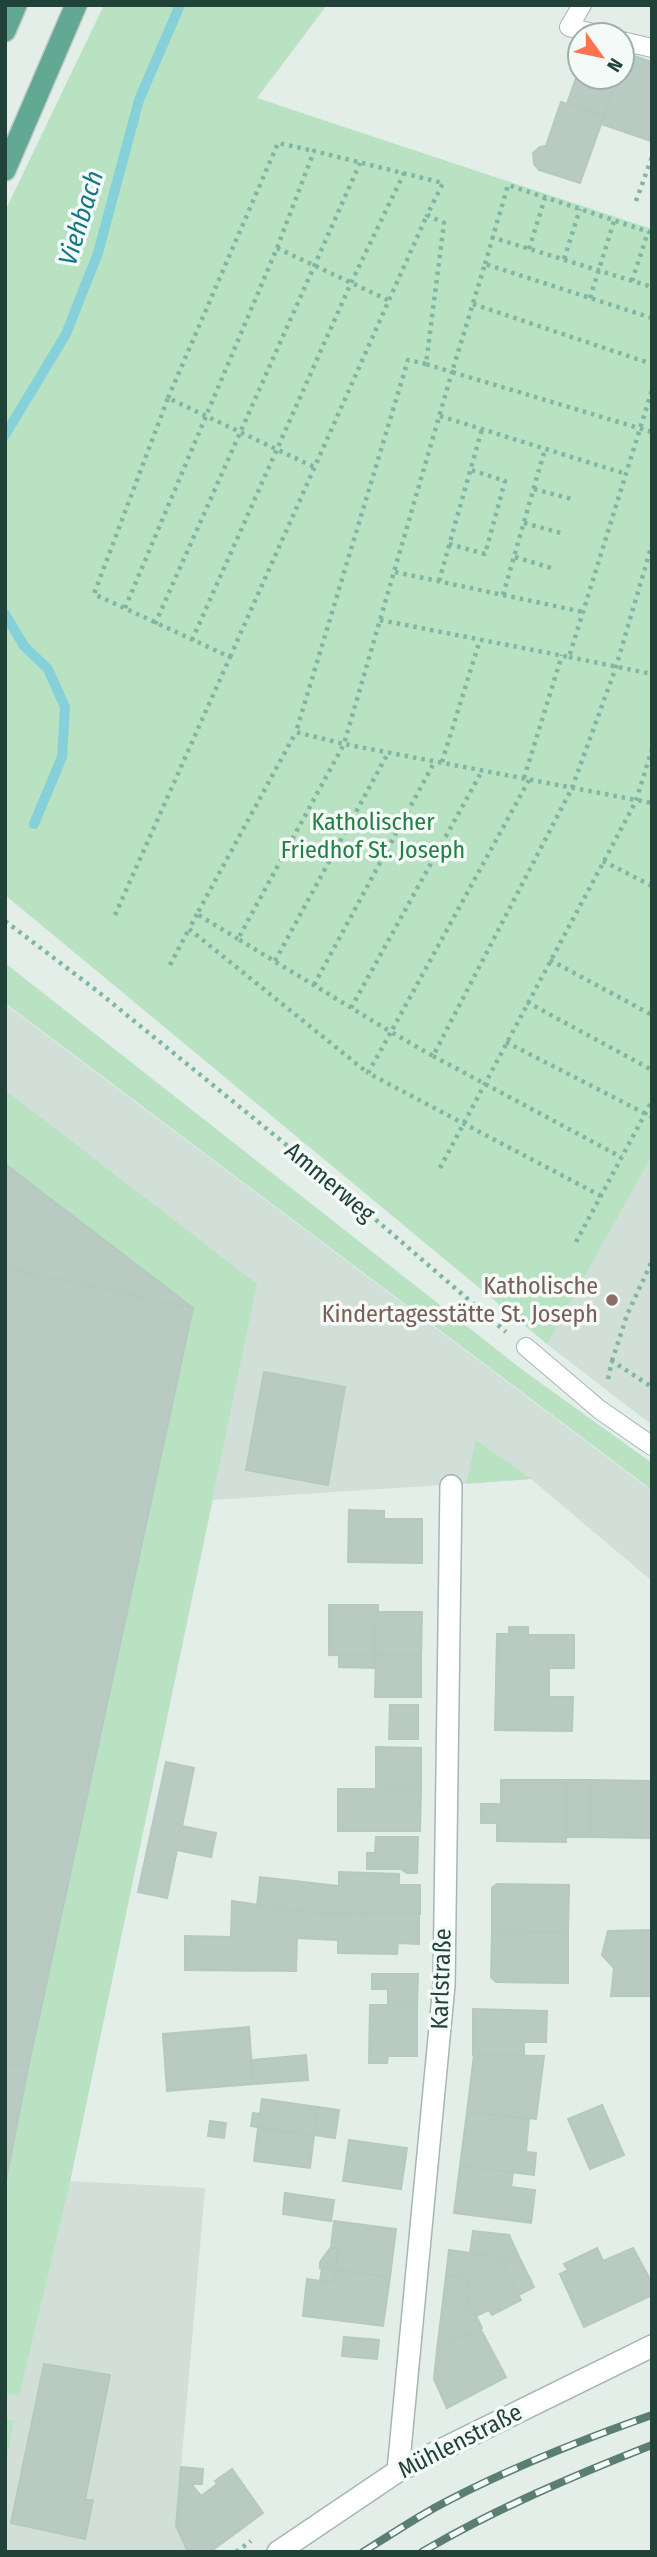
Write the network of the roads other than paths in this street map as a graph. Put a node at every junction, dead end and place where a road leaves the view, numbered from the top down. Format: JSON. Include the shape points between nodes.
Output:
{"nodes":[{"id":1,"x":16,"y":5,"type":"edge"},
{"id":2,"x":76,"y":5,"type":"edge"},
{"id":3,"x":582,"y":5,"type":"edge"},
{"id":4,"x":573,"y":21,"type":"edge"},
{"id":5,"x":5,"y":31,"type":"edge"},
{"id":6,"x":5,"y":170,"type":"edge"},
{"id":7,"x":526,"y":1347,"type":"road end"},
{"id":8,"x":652,"y":1446,"type":"edge"},
{"id":9,"x":451,"y":1486,"type":"dead end"},
{"id":10,"x":652,"y":2346,"type":"edge"},
{"id":11,"x":397,"y":2471,"type":"junction"},
{"id":12,"x":278,"y":2552,"type":"edge"}],
"edges":[{"from":1,"to":5,"type":"main road"},
{"from":2,"to":6,"type":"main road"},
{"from":3,"to":4,"type":"lane"},
{"from":7,"to":8,"type":"lane"},
{"from":9,"to":11,"type":"street","name":"Karlstraße","via":[[444,1985]]},
{"from":10,"to":11,"type":"street","name":"Mühlenstraße"},
{"from":11,"to":12,"type":"street","name":"Mühlenstraße"}]}
